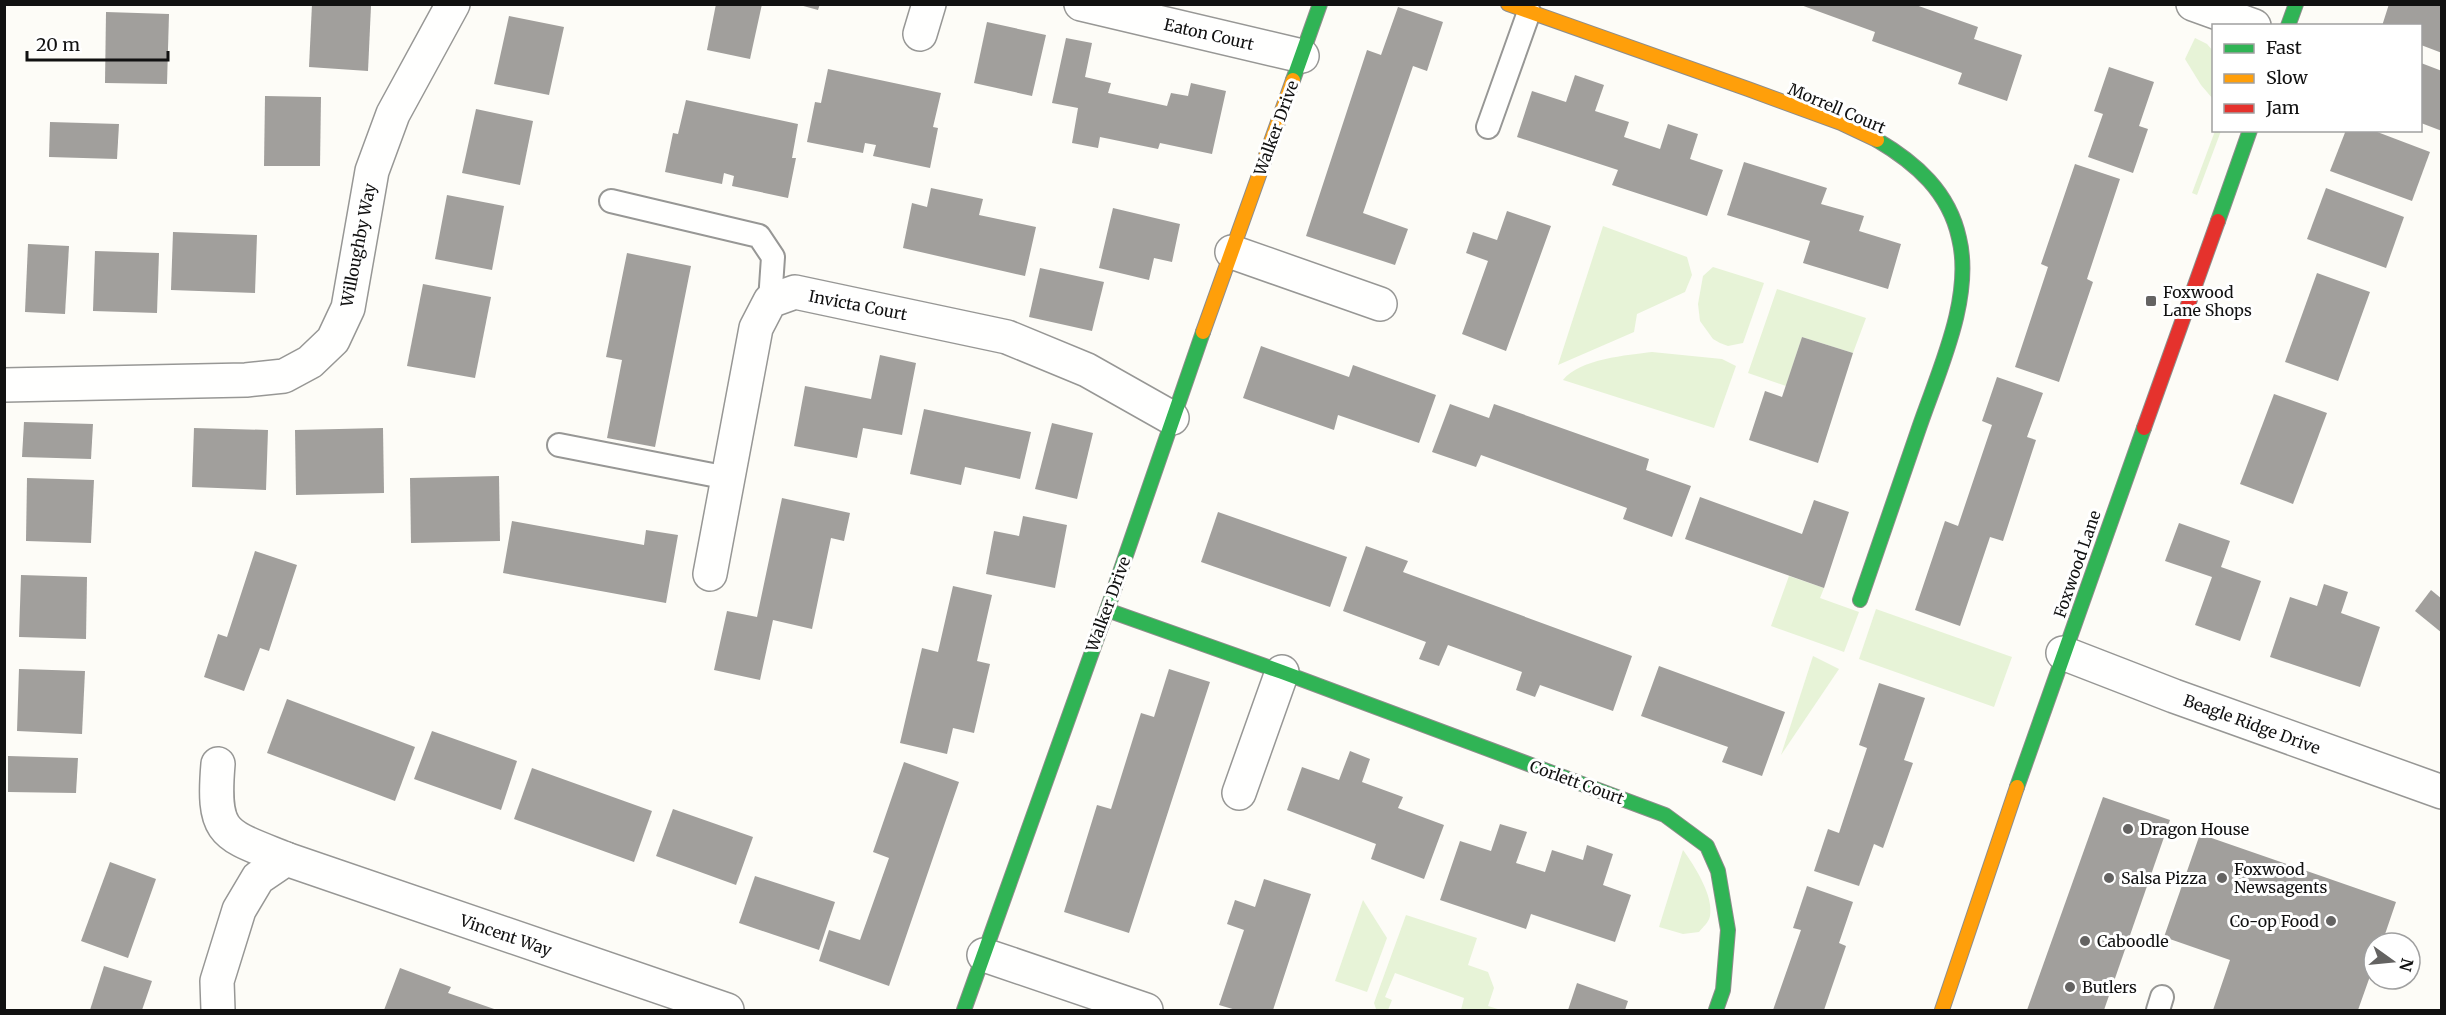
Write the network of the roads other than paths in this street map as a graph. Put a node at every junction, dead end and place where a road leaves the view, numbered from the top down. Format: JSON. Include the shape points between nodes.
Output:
{"nodes":[{"id":1,"x":453,"y":4,"type":"edge"},
{"id":2,"x":1082,"y":4,"type":"edge"},
{"id":3,"x":1320,"y":4,"type":"edge"},
{"id":4,"x":1508,"y":4,"type":"edge"},
{"id":5,"x":2193,"y":4,"type":"edge"},
{"id":6,"x":2296,"y":4,"type":"edge"},
{"id":7,"x":1529,"y":12,"type":"junction"},
{"id":8,"x":2248,"y":24,"type":"edge"},
{"id":9,"x":2289,"y":24,"type":"edge"},
{"id":10,"x":1302,"y":56,"type":"junction"},
{"id":11,"x":1488,"y":127,"type":"dead end"},
{"id":12,"x":2249,"y":132,"type":"edge"},
{"id":13,"x":611,"y":201,"type":"dead end"},
{"id":14,"x":1233,"y":252,"type":"junction"},
{"id":15,"x":770,"y":301,"type":"junction"},
{"id":16,"x":1380,"y":304,"type":"dead end"},
{"id":17,"x":4,"y":385,"type":"edge"},
{"id":18,"x":1172,"y":418,"type":"junction"},
{"id":19,"x":559,"y":445,"type":"dead end"},
{"id":20,"x":728,"y":478,"type":"junction"},
{"id":21,"x":710,"y":574,"type":"dead end"},
{"id":22,"x":1860,"y":600,"type":"dead end"},
{"id":23,"x":1107,"y":610,"type":"junction"},
{"id":24,"x":2063,"y":653,"type":"junction"},
{"id":25,"x":1282,"y":672,"type":"junction"},
{"id":26,"x":218,"y":764,"type":"dead end"},
{"id":27,"x":2442,"y":792,"type":"edge"},
{"id":28,"x":1239,"y":793,"type":"dead end"},
{"id":29,"x":286,"y":859,"type":"junction"},
{"id":30,"x":984,"y":955,"type":"junction"},
{"id":31,"x":218,"y":1011,"type":"edge"},
{"id":32,"x":727,"y":1011,"type":"edge"},
{"id":33,"x":964,"y":1011,"type":"edge"},
{"id":34,"x":1146,"y":1011,"type":"edge"},
{"id":35,"x":1716,"y":1011,"type":"edge"},
{"id":36,"x":1942,"y":1011,"type":"edge"}],
"edges":[{"from":1,"to":17,"type":"street","name":"Willoughby Way","via":[[393,114],[372,171],[348,308],[333,340],[310,362],[284,376],[246,380]]},
{"from":2,"to":10,"type":"street","name":"Eaton Court"},
{"from":3,"to":10,"type":"street","name":"Walker Drive"},
{"from":4,"to":7,"type":"street","name":"Morrell Court"},
{"from":5,"to":8,"type":"street"},
{"from":6,"to":9,"type":"street"},
{"from":7,"to":11,"type":"lane"},
{"from":7,"to":22,"type":"street","name":"Morrell Court","via":[[1873,138],[1909,161],[1937,189],[1955,221],[1964,253],[1963,287],[1954,325]]},
{"from":10,"to":14,"type":"street","name":"Walker Drive"},
{"from":12,"to":24,"type":"street","name":"Foxwood Lane"},
{"from":13,"to":15,"type":"lane","via":[[759,236],[772,257]]},
{"from":14,"to":16,"type":"street"},
{"from":14,"to":18,"type":"street","name":"Walker Drive"},
{"from":15,"to":18,"type":"street","name":"Invicta Court","via":[[795,292],[1008,337],[1087,370]]},
{"from":15,"to":20,"type":"street","via":[[756,328]]},
{"from":18,"to":23,"type":"street","name":"Walker Drive"},
{"from":19,"to":20,"type":"lane"},
{"from":20,"to":21,"type":"street"},
{"from":23,"to":25,"type":"street","name":"Corlett Court"},
{"from":23,"to":30,"type":"street","name":"Walker Drive"},
{"from":24,"to":27,"type":"street","name":"Beagle Ridge Drive"},
{"from":24,"to":36,"type":"street","name":"Foxwood Lane"},
{"from":25,"to":28,"type":"street"},
{"from":25,"to":35,"type":"street","name":"Corlett Court","via":[[1665,815],[1707,846],[1718,871],[1728,930],[1723,990]]},
{"from":26,"to":29,"type":"street","name":"Vincent Way","via":[[215,796],[222,826],[238,840]]},
{"from":29,"to":31,"type":"street","via":[[258,878],[239,910],[218,981]]},
{"from":29,"to":32,"type":"street","name":"Vincent Way"},
{"from":30,"to":33,"type":"street","name":"Walker Drive"},
{"from":30,"to":34,"type":"street"}]}
